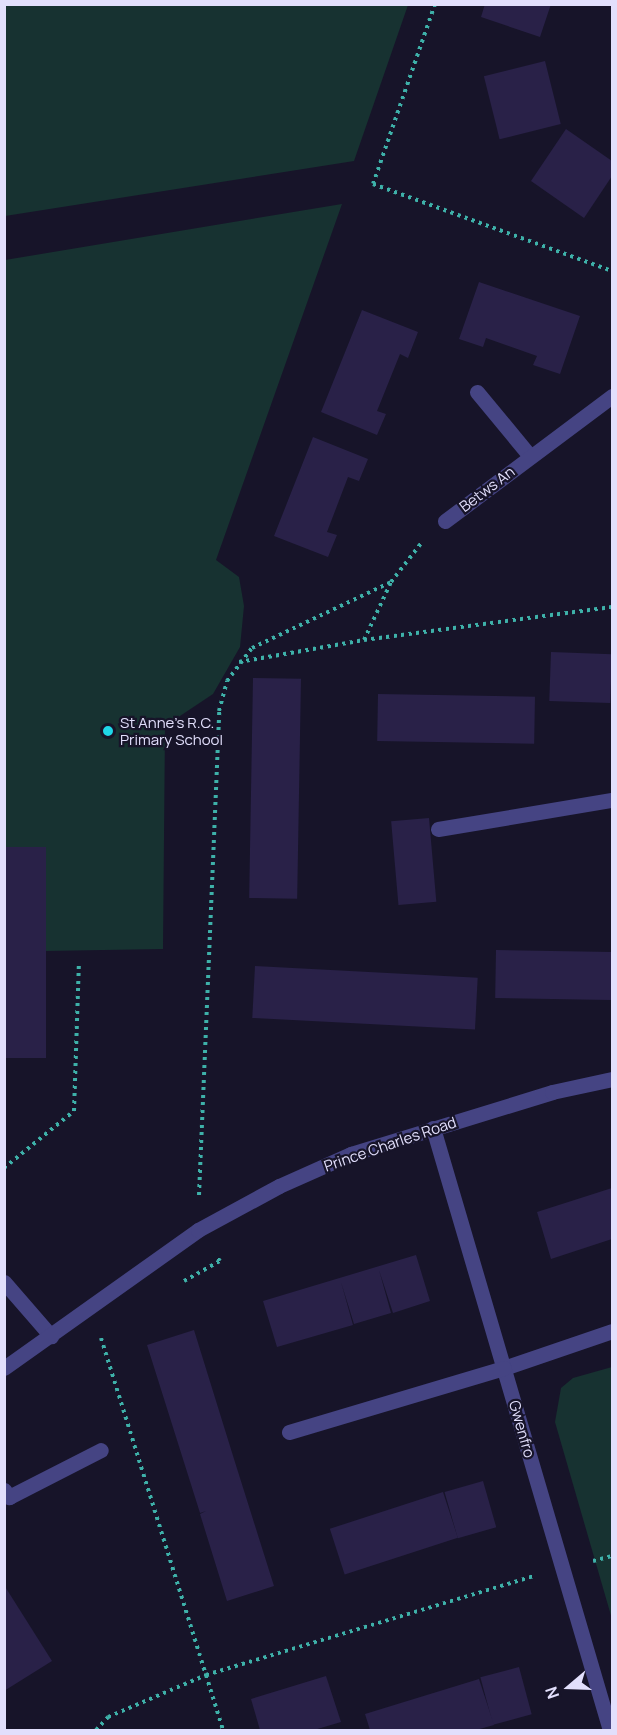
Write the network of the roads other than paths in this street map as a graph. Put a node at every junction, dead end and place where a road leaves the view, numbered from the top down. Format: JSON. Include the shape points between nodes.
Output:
{"nodes":[{"id":1,"x":477,"y":392,"type":"dead end"},
{"id":2,"x":612,"y":396,"type":"edge"},
{"id":3,"x":530,"y":456,"type":"junction"},
{"id":4,"x":445,"y":521,"type":"road end"},
{"id":5,"x":612,"y":800,"type":"edge"},
{"id":6,"x":438,"y":829,"type":"dead end"},
{"id":7,"x":612,"y":1079,"type":"edge"},
{"id":8,"x":433,"y":1128,"type":"junction"},
{"id":9,"x":4,"y":1282,"type":"edge"},
{"id":10,"x":612,"y":1331,"type":"edge"},
{"id":11,"x":51,"y":1336,"type":"junction"},
{"id":12,"x":4,"y":1368,"type":"edge"},
{"id":13,"x":504,"y":1368,"type":"junction"},
{"id":14,"x":289,"y":1432,"type":"dead end"},
{"id":15,"x":101,"y":1450,"type":"dead end"},
{"id":16,"x":4,"y":1490,"type":"edge"},
{"id":17,"x":610,"y":1731,"type":"edge"}],
"edges":[{"from":1,"to":3,"type":"street","name":"Betws An"},
{"from":2,"to":3,"type":"street","name":"Betws An"},
{"from":3,"to":4,"type":"street","name":"Betws An"},
{"from":5,"to":6,"type":"street"},
{"from":7,"to":8,"type":"street","name":"Prince Charles Road","via":[[552,1092]]},
{"from":8,"to":11,"type":"street","name":"Prince Charles Road","via":[[340,1159],[279,1186],[198,1230]]},
{"from":8,"to":13,"type":"street","name":"Gwenfro"},
{"from":9,"to":11,"type":"street"},
{"from":10,"to":13,"type":"street"},
{"from":11,"to":12,"type":"street","name":"Prince Charles Road"},
{"from":13,"to":14,"type":"street"},
{"from":13,"to":17,"type":"street","name":"Gwenfro"},
{"from":15,"to":16,"type":"street","via":[[9,1497]]}]}
